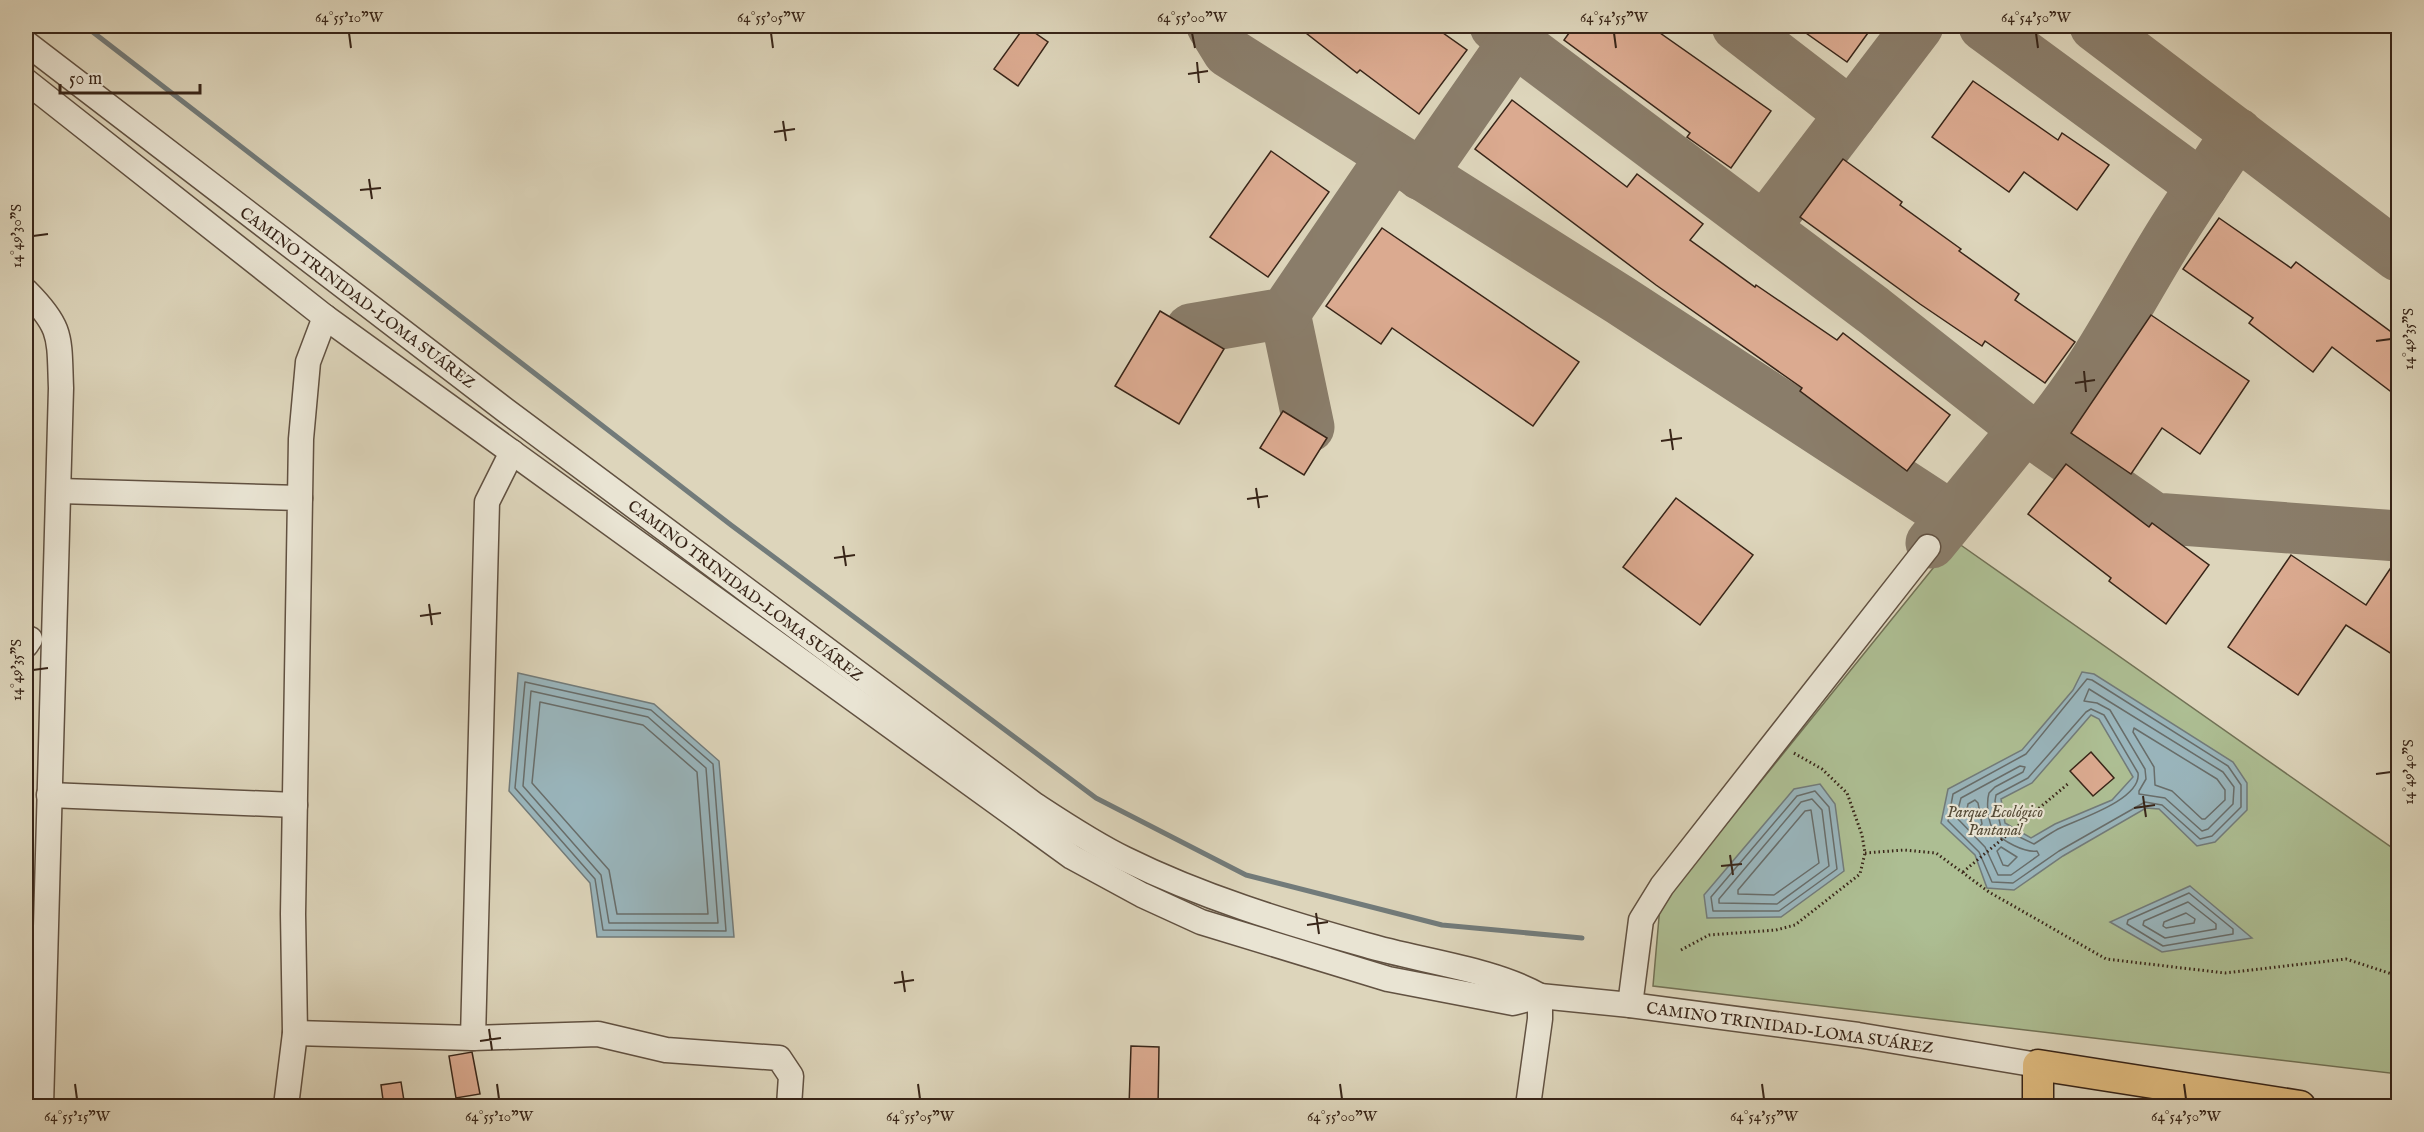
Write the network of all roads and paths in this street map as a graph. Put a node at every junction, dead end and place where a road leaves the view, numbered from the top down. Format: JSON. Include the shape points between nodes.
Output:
{"nodes":[{"id":1,"x":26,"y":43,"type":"edge"},
{"id":2,"x":26,"y":81,"type":"edge"},
{"id":3,"x":26,"y":291,"type":"edge"},
{"id":4,"x":325,"y":318,"type":"junction"},
{"id":5,"x":512,"y":452,"type":"junction"},
{"id":6,"x":59,"y":491,"type":"junction"},
{"id":7,"x":300,"y":498,"type":"junction"},
{"id":8,"x":1928,"y":547,"type":"dead end"},
{"id":9,"x":1773,"y":742,"type":"junction"},
{"id":10,"x":2069,"y":783,"type":"dead end"},
{"id":11,"x":49,"y":795,"type":"junction"},
{"id":12,"x":295,"y":805,"type":"junction"},
{"id":13,"x":1865,"y":854,"type":"junction"},
{"id":14,"x":1963,"y":872,"type":"junction"},
{"id":15,"x":1681,"y":950,"type":"dead end"},
{"id":16,"x":2398,"y":976,"type":"edge"},
{"id":17,"x":1540,"y":996,"type":"junction"},
{"id":18,"x":1629,"y":1005,"type":"junction"},
{"id":19,"x":295,"y":1033,"type":"junction"},
{"id":20,"x":473,"y":1038,"type":"junction"},
{"id":21,"x":2038,"y":1065,"type":"junction"},
{"id":22,"x":41,"y":1107,"type":"edge"},
{"id":23,"x":286,"y":1107,"type":"edge"},
{"id":24,"x":789,"y":1107,"type":"edge"},
{"id":25,"x":1528,"y":1107,"type":"edge"},
{"id":26,"x":2038,"y":1107,"type":"edge"},
{"id":27,"x":2300,"y":1107,"type":"edge"}],
"edges":[{"from":1,"to":17,"type":"street","name":"CAMINO TRINIDAD-LOMA SUÁREZ","via":[[505,410],[1074,830],[1125,859],[1231,904],[1417,960],[1515,982]]},
{"from":2,"to":4,"type":"street","name":"CAMINO TRINIDAD-LOMA SUÁREZ"},
{"from":3,"to":6,"type":"street","via":[[48,314],[59,336]]},
{"from":4,"to":5,"type":"street","name":"CAMINO TRINIDAD-LOMA SUÁREZ"},
{"from":4,"to":7,"type":"street","via":[[308,362]]},
{"from":5,"to":17,"type":"street","name":"CAMINO TRINIDAD-LOMA SUÁREZ","via":[[1072,857],[1142,895],[1201,922],[1388,979],[1513,1003]]},
{"from":5,"to":20,"type":"street","via":[[487,502]]},
{"from":6,"to":7,"type":"street"},
{"from":6,"to":11,"type":"street"},
{"from":7,"to":12,"type":"street"},
{"from":8,"to":9,"type":"street"},
{"from":9,"to":13,"type":"path","via":[[1822,769],[1847,793]]},
{"from":9,"to":18,"type":"street","via":[[1662,886],[1641,920]]},
{"from":10,"to":14,"type":"path"},
{"from":11,"to":12,"type":"street"},
{"from":11,"to":22,"type":"street"},
{"from":12,"to":19,"type":"street"},
{"from":13,"to":14,"type":"path","via":[[1904,850],[1936,853]]},
{"from":13,"to":15,"type":"path","via":[[1860,873],[1795,925],[1709,935]]},
{"from":14,"to":16,"type":"path","via":[[1989,892],[2106,959],[2225,973],[2346,959]]},
{"from":17,"to":18,"type":"street","name":"CAMINO TRINIDAD-LOMA SUÁREZ"},
{"from":17,"to":25,"type":"street"},
{"from":18,"to":21,"type":"street","name":"CAMINO TRINIDAD-LOMA SUÁREZ","via":[[1858,1035]]},
{"from":19,"to":20,"type":"street"},
{"from":19,"to":23,"type":"street"},
{"from":20,"to":24,"type":"street","via":[[598,1034],[666,1050],[778,1058],[791,1076]]},
{"from":21,"to":26,"type":"main road"},
{"from":21,"to":27,"type":"main road"}]}
